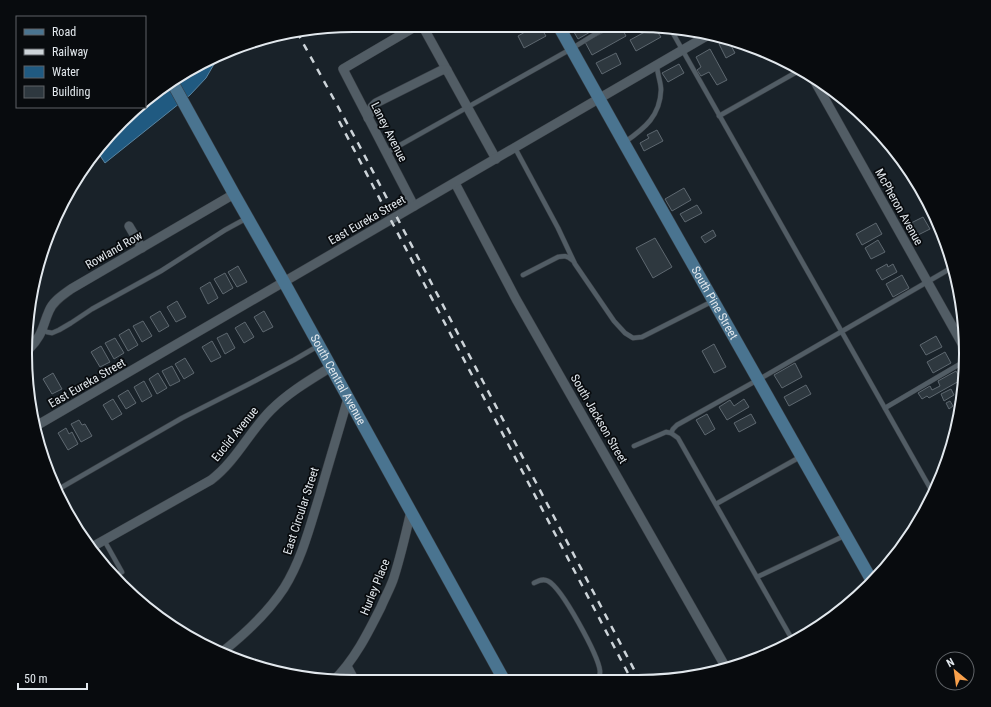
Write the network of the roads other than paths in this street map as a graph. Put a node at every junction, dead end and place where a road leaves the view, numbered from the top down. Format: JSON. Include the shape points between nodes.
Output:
{"nodes":[{"id":1,"x":406,"y":32,"type":"edge"},
{"id":2,"x":426,"y":32,"type":"edge"},
{"id":3,"x":562,"y":32,"type":"edge"},
{"id":4,"x":599,"y":32,"type":"edge"},
{"id":5,"x":674,"y":34,"type":"edge"},
{"id":6,"x":702,"y":39,"type":"edge"},
{"id":7,"x":571,"y":49,"type":"junction"},
{"id":8,"x":682,"y":50,"type":"junction"},
{"id":9,"x":657,"y":65,"type":"junction"},
{"id":10,"x":447,"y":70,"type":"junction"},
{"id":11,"x":795,"y":73,"type":"edge"},
{"id":12,"x":174,"y":86,"type":"edge"},
{"id":13,"x":817,"y":87,"type":"edge"},
{"id":14,"x":599,"y":99,"type":"junction"},
{"id":15,"x":467,"y":107,"type":"junction"},
{"id":16,"x":719,"y":116,"type":"junction"},
{"id":17,"x":368,"y":118,"type":"junction"},
{"id":18,"x":624,"y":143,"type":"junction"},
{"id":19,"x":515,"y":148,"type":"junction"},
{"id":20,"x":386,"y":153,"type":"junction"},
{"id":21,"x":496,"y":159,"type":"junction"},
{"id":22,"x":455,"y":183,"type":"junction"},
{"id":23,"x":234,"y":194,"type":"junction"},
{"id":24,"x":414,"y":206,"type":"junction"},
{"id":25,"x":247,"y":218,"type":"junction"},
{"id":26,"x":129,"y":226,"type":"dead end"},
{"id":27,"x":142,"y":248,"type":"junction"},
{"id":28,"x":575,"y":264,"type":"junction"},
{"id":29,"x":948,"y":270,"type":"edge"},
{"id":30,"x":524,"y":275,"type":"dead end"},
{"id":31,"x":284,"y":282,"type":"junction"},
{"id":32,"x":928,"y":282,"type":"junction"},
{"id":33,"x":713,"y":300,"type":"junction"},
{"id":34,"x":43,"y":330,"type":"junction"},
{"id":35,"x":842,"y":331,"type":"junction"},
{"id":36,"x":958,"y":337,"type":"edge"},
{"id":37,"x":319,"y":345,"type":"junction"},
{"id":38,"x":32,"y":346,"type":"edge"},
{"id":39,"x":958,"y":365,"type":"edge"},
{"id":40,"x":331,"y":367,"type":"junction"},
{"id":41,"x":758,"y":380,"type":"junction"},
{"id":42,"x":348,"y":398,"type":"junction"},
{"id":43,"x":885,"y":408,"type":"junction"},
{"id":44,"x":40,"y":424,"type":"edge"},
{"id":45,"x":671,"y":433,"type":"junction"},
{"id":46,"x":634,"y":446,"type":"dead end"},
{"id":47,"x":802,"y":456,"type":"junction"},
{"id":48,"x":61,"y":488,"type":"edge"},
{"id":49,"x":930,"y":488,"type":"edge"},
{"id":50,"x":716,"y":504,"type":"junction"},
{"id":51,"x":411,"y":511,"type":"junction"},
{"id":52,"x":846,"y":535,"type":"junction"},
{"id":53,"x":104,"y":540,"type":"junction"},
{"id":54,"x":95,"y":545,"type":"edge"},
{"id":55,"x":119,"y":573,"type":"edge"},
{"id":56,"x":869,"y":576,"type":"edge"},
{"id":57,"x":757,"y":577,"type":"junction"},
{"id":58,"x":534,"y":583,"type":"dead end"},
{"id":59,"x":790,"y":636,"type":"edge"},
{"id":60,"x":226,"y":649,"type":"edge"},
{"id":61,"x":723,"y":663,"type":"edge"},
{"id":62,"x":347,"y":666,"type":"junction"},
{"id":63,"x":339,"y":674,"type":"edge"},
{"id":64,"x":352,"y":675,"type":"edge"},
{"id":65,"x":501,"y":675,"type":"edge"},
{"id":66,"x":600,"y":675,"type":"edge"}],
"edges":[{"from":1,"to":17,"type":"street","name":"Laney Avenue","via":[[343,69]]},
{"from":2,"to":10,"type":"street"},
{"from":3,"to":7,"type":"street","name":"South Pine Street"},
{"from":4,"to":7,"type":"lane"},
{"from":5,"to":8,"type":"lane"},
{"from":6,"to":8,"type":"street","name":"East Eureka Street"},
{"from":7,"to":14,"type":"street","name":"South Pine Street"},
{"from":7,"to":15,"type":"lane"},
{"from":8,"to":9,"type":"street","name":"East Eureka Street"},
{"from":8,"to":16,"type":"lane"},
{"from":9,"to":14,"type":"street","name":"East Eureka Street"},
{"from":9,"to":18,"type":"lane","via":[[661,88],[657,111],[647,125]]},
{"from":10,"to":15,"type":"street"},
{"from":10,"to":17,"type":"street","via":[[442,70],[376,103]]},
{"from":11,"to":16,"type":"lane"},
{"from":12,"to":23,"type":"street","name":"South Central Avenue"},
{"from":13,"to":32,"type":"street","name":"McPheron Avenue"},
{"from":14,"to":18,"type":"street","name":"South Pine Street"},
{"from":14,"to":19,"type":"street","name":"East Eureka Street"},
{"from":15,"to":20,"type":"lane"},
{"from":15,"to":21,"type":"street"},
{"from":16,"to":35,"type":"lane"},
{"from":17,"to":20,"type":"street","name":"Laney Avenue"},
{"from":18,"to":33,"type":"street","name":"South Pine Street"},
{"from":19,"to":21,"type":"street","name":"East Eureka Street"},
{"from":19,"to":28,"type":"lane"},
{"from":20,"to":24,"type":"street","name":"Laney Avenue"},
{"from":21,"to":22,"type":"street","name":"East Eureka Street"},
{"from":22,"to":24,"type":"street","name":"East Eureka Street"},
{"from":22,"to":61,"type":"street","name":"South Jackson Street","via":[[516,298]]},
{"from":23,"to":25,"type":"street","name":"South Central Avenue"},
{"from":23,"to":27,"type":"street","name":"Rowland Row"},
{"from":24,"to":31,"type":"street","name":"East Eureka Street"},
{"from":25,"to":31,"type":"street","name":"South Central Avenue"},
{"from":25,"to":34,"type":"lane","via":[[52,334]]},
{"from":26,"to":27,"type":"street"},
{"from":27,"to":34,"type":"street","name":"Rowland Row","via":[[58,299],[50,309]]},
{"from":28,"to":30,"type":"lane","via":[[564,255]]},
{"from":28,"to":33,"type":"lane","via":[[614,321],[625,334],[633,338],[642,336]]},
{"from":29,"to":32,"type":"lane"},
{"from":31,"to":37,"type":"street","name":"South Central Avenue"},
{"from":31,"to":44,"type":"street","name":"East Eureka Street"},
{"from":32,"to":35,"type":"lane"},
{"from":32,"to":36,"type":"street","name":"McPheron Avenue"},
{"from":33,"to":41,"type":"street","name":"South Pine Street"},
{"from":34,"to":38,"type":"street","name":"Rowland Row"},
{"from":35,"to":41,"type":"lane"},
{"from":35,"to":43,"type":"lane"},
{"from":37,"to":40,"type":"street","name":"South Central Avenue"},
{"from":37,"to":48,"type":"lane","via":[[182,418]]},
{"from":39,"to":43,"type":"lane"},
{"from":40,"to":42,"type":"street","name":"South Central Avenue"},
{"from":40,"to":53,"type":"street","name":"Euclid Avenue","via":[[271,410],[229,464],[218,474]]},
{"from":41,"to":45,"type":"lane","via":[[678,425]]},
{"from":41,"to":47,"type":"street","name":"South Pine Street"},
{"from":42,"to":51,"type":"street","name":"South Central Avenue"},
{"from":42,"to":60,"type":"street","name":"East Circular Street","via":[[297,563],[284,587],[264,613]]},
{"from":43,"to":49,"type":"lane"},
{"from":45,"to":46,"type":"lane","via":[[666,432]]},
{"from":45,"to":50,"type":"lane","via":[[678,438]]},
{"from":47,"to":50,"type":"lane"},
{"from":47,"to":52,"type":"street","name":"South Pine Street"},
{"from":50,"to":57,"type":"lane"},
{"from":51,"to":62,"type":"street","name":"Hurley Place","via":[[394,578],[370,629]]},
{"from":51,"to":65,"type":"street","name":"South Central Avenue"},
{"from":52,"to":56,"type":"street","name":"South Pine Street"},
{"from":52,"to":57,"type":"lane"},
{"from":53,"to":54,"type":"street","name":"Euclid Avenue"},
{"from":53,"to":55,"type":"lane","via":[[122,572]]},
{"from":57,"to":59,"type":"lane"},
{"from":58,"to":66,"type":"lane","via":[[548,580],[562,596],[595,654]]},
{"from":62,"to":63,"type":"street","name":"Hurley Place"},
{"from":62,"to":64,"type":"street"}]}
